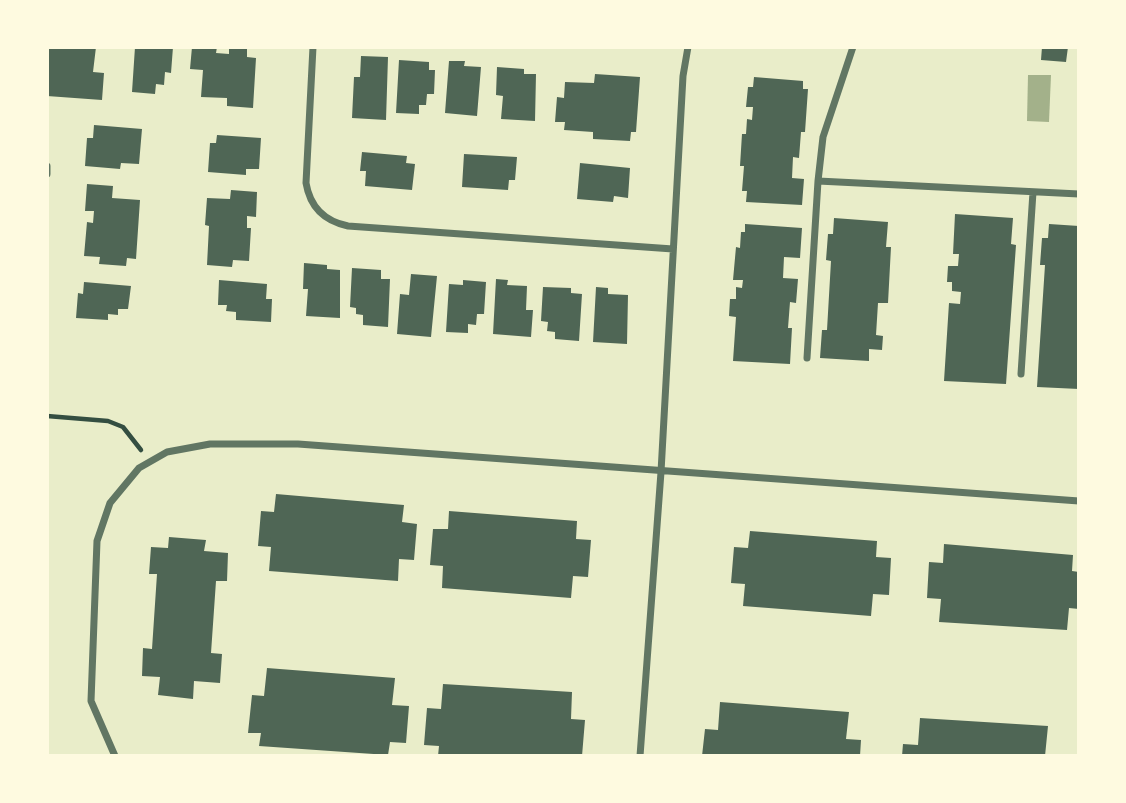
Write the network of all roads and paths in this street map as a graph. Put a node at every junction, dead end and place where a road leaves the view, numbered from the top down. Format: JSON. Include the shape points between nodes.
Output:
{"nodes":[{"id":1,"x":313,"y":47,"type":"edge"},
{"id":2,"x":688,"y":47,"type":"edge"},
{"id":3,"x":853,"y":47,"type":"edge"},
{"id":4,"x":47,"y":166,"type":"edge"},
{"id":5,"x":47,"y":174,"type":"edge"},
{"id":6,"x":818,"y":181,"type":"junction"},
{"id":7,"x":1033,"y":192,"type":"junction"},
{"id":8,"x":1079,"y":194,"type":"edge"},
{"id":9,"x":673,"y":250,"type":"junction"},
{"id":10,"x":807,"y":358,"type":"dead end"},
{"id":11,"x":1021,"y":374,"type":"dead end"},
{"id":12,"x":47,"y":416,"type":"edge"},
{"id":13,"x":150,"y":462,"type":"junction"},
{"id":14,"x":661,"y":472,"type":"junction"},
{"id":15,"x":1079,"y":501,"type":"edge"},
{"id":16,"x":115,"y":756,"type":"edge"},
{"id":17,"x":640,"y":756,"type":"edge"}],
"edges":[{"from":1,"to":9,"type":"street","via":[[306,183],[311,202],[328,220],[348,226]]},
{"from":2,"to":9,"type":"street"},
{"from":3,"to":6,"type":"street","via":[[823,137]]},
{"from":4,"to":5,"type":"street"},
{"from":6,"to":7,"type":"street"},
{"from":6,"to":10,"type":"street"},
{"from":7,"to":8,"type":"street"},
{"from":7,"to":11,"type":"street"},
{"from":9,"to":14,"type":"street"},
{"from":12,"to":13,"type":"path","via":[[108,421],[123,427]]},
{"from":13,"to":14,"type":"street","via":[[167,452],[210,444],[298,444]]},
{"from":13,"to":16,"type":"street","via":[[139,468],[110,503],[97,541],[91,701]]},
{"from":14,"to":15,"type":"street"},
{"from":14,"to":17,"type":"street"}]}
